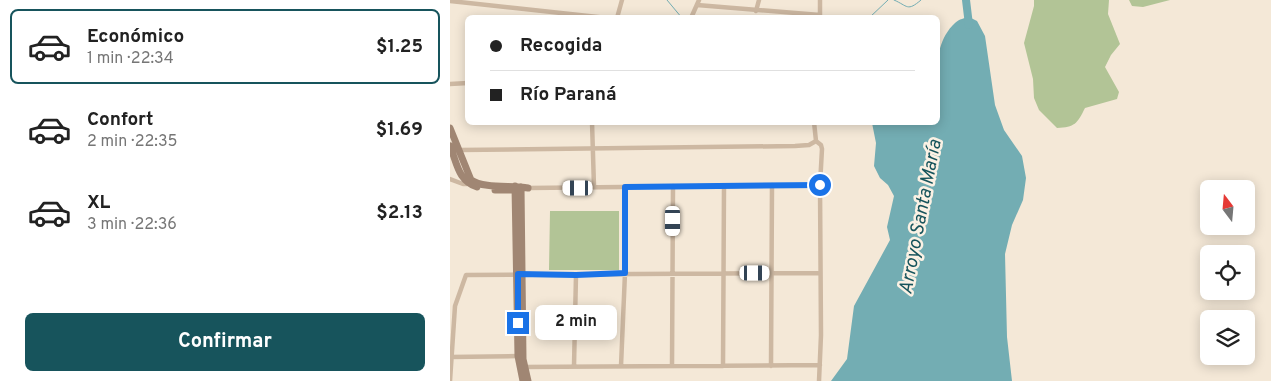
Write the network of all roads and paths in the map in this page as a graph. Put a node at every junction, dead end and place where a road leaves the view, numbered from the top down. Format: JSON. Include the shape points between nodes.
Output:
{"nodes":[{"id":1,"x":621,"y":0,"type":"edge"},
{"id":2,"x":758,"y":0,"type":"edge"},
{"id":3,"x":820,"y":0,"type":"edge"},
{"id":4,"x":450,"y":1,"type":"edge"},
{"id":5,"x":472,"y":1,"type":"edge"},
{"id":6,"x":698,"y":2,"type":"edge"},
{"id":7,"x":756,"y":11,"type":"junction"},
{"id":8,"x":582,"y":15,"type":"edge"},
{"id":9,"x":618,"y":15,"type":"edge"},
{"id":10,"x":692,"y":15,"type":"edge"},
{"id":11,"x":807,"y":15,"type":"edge"},
{"id":12,"x":820,"y":15,"type":"edge"},
{"id":13,"x":465,"y":83,"type":"edge"},
{"id":14,"x":450,"y":84,"type":"edge"},
{"id":15,"x":592,"y":125,"type":"edge"},
{"id":16,"x":814,"y":125,"type":"edge"},
{"id":17,"x":450,"y":128,"type":"edge"},
{"id":18,"x":816,"y":142,"type":"junction"},
{"id":19,"x":594,"y":148,"type":"junction"},
{"id":20,"x":453,"y":149,"type":"edge"},
{"id":21,"x":450,"y":179,"type":"edge"},
{"id":22,"x":467,"y":184,"type":"junction"},
{"id":23,"x":772,"y":185,"type":"junction"},
{"id":24,"x":820,"y":185,"type":"junction"},
{"id":25,"x":673,"y":186,"type":"junction"},
{"id":26,"x":724,"y":186,"type":"junction"},
{"id":27,"x":625,"y":187,"type":"junction"},
{"id":28,"x":520,"y":188,"type":"junction"},
{"id":29,"x":594,"y":188,"type":"junction"},
{"id":30,"x":625,"y":273,"type":"junction"},
{"id":31,"x":673,"y":273,"type":"junction"},
{"id":32,"x":723,"y":273,"type":"junction"},
{"id":33,"x":772,"y":273,"type":"junction"},
{"id":34,"x":820,"y":273,"type":"junction"},
{"id":35,"x":520,"y":274,"type":"junction"},
{"id":36,"x":576,"y":275,"type":"junction"},
{"id":37,"x":452,"y":328,"type":"edge"},
{"id":38,"x":520,"y":356,"type":"junction"},
{"id":39,"x":451,"y":357,"type":"edge"},
{"id":40,"x":820,"y":365,"type":"junction"},
{"id":41,"x":574,"y":366,"type":"junction"},
{"id":42,"x":621,"y":366,"type":"junction"},
{"id":43,"x":672,"y":366,"type":"junction"},
{"id":44,"x":723,"y":366,"type":"junction"},
{"id":45,"x":771,"y":366,"type":"junction"},
{"id":46,"x":522,"y":367,"type":"junction"},
{"id":47,"x":450,"y":381,"type":"edge"},
{"id":48,"x":523,"y":381,"type":"edge"},
{"id":49,"x":528,"y":381,"type":"edge"},
{"id":50,"x":819,"y":381,"type":"edge"}],
"edges":[{"from":1,"to":9,"type":"street"},
{"from":2,"to":7,"type":"street"},
{"from":3,"to":12,"type":"street"},
{"from":4,"to":5,"type":"street"},
{"from":5,"to":8,"type":"street"},
{"from":6,"to":7,"type":"street"},
{"from":6,"to":10,"type":"street"},
{"from":7,"to":11,"type":"street"},
{"from":13,"to":14,"type":"street"},
{"from":15,"to":19,"type":"street"},
{"from":16,"to":18,"type":"street"},
{"from":17,"to":20,"type":"street"},
{"from":18,"to":19,"type":"street","via":[[795,146]]},
{"from":18,"to":24,"type":"street","via":[[822,148]]},
{"from":19,"to":20,"type":"street"},
{"from":19,"to":29,"type":"street"},
{"from":20,"to":22,"type":"street","via":[[462,179]]},
{"from":20,"to":28,"type":"street","via":[[475,183]]},
{"from":21,"to":22,"type":"street"},
{"from":22,"to":28,"type":"street","via":[[492,190]]},
{"from":23,"to":24,"type":"street"},
{"from":23,"to":26,"type":"street"},
{"from":23,"to":33,"type":"street"},
{"from":24,"to":34,"type":"street"},
{"from":25,"to":26,"type":"street"},
{"from":25,"to":27,"type":"street"},
{"from":25,"to":31,"type":"street"},
{"from":26,"to":32,"type":"street"},
{"from":27,"to":29,"type":"street"},
{"from":27,"to":30,"type":"street"},
{"from":28,"to":29,"type":"street"},
{"from":28,"to":35,"type":"street"},
{"from":30,"to":31,"type":"street"},
{"from":30,"to":36,"type":"street"},
{"from":30,"to":42,"type":"street"},
{"from":31,"to":32,"type":"street"},
{"from":31,"to":43,"type":"street"},
{"from":32,"to":33,"type":"street"},
{"from":32,"to":44,"type":"street"},
{"from":33,"to":34,"type":"street"},
{"from":33,"to":45,"type":"street"},
{"from":34,"to":40,"type":"street"},
{"from":35,"to":36,"type":"street"},
{"from":35,"to":37,"type":"street","via":[[466,275],[455,306]]},
{"from":35,"to":38,"type":"street"},
{"from":36,"to":41,"type":"street"},
{"from":37,"to":39,"type":"street"},
{"from":38,"to":39,"type":"street"},
{"from":38,"to":46,"type":"street"},
{"from":39,"to":47,"type":"street"},
{"from":40,"to":45,"type":"street"},
{"from":40,"to":50,"type":"street"},
{"from":41,"to":42,"type":"street"},
{"from":41,"to":46,"type":"street"},
{"from":42,"to":43,"type":"street"},
{"from":43,"to":44,"type":"street"},
{"from":44,"to":45,"type":"street"},
{"from":46,"to":48,"type":"street"},
{"from":46,"to":49,"type":"street"}]}
